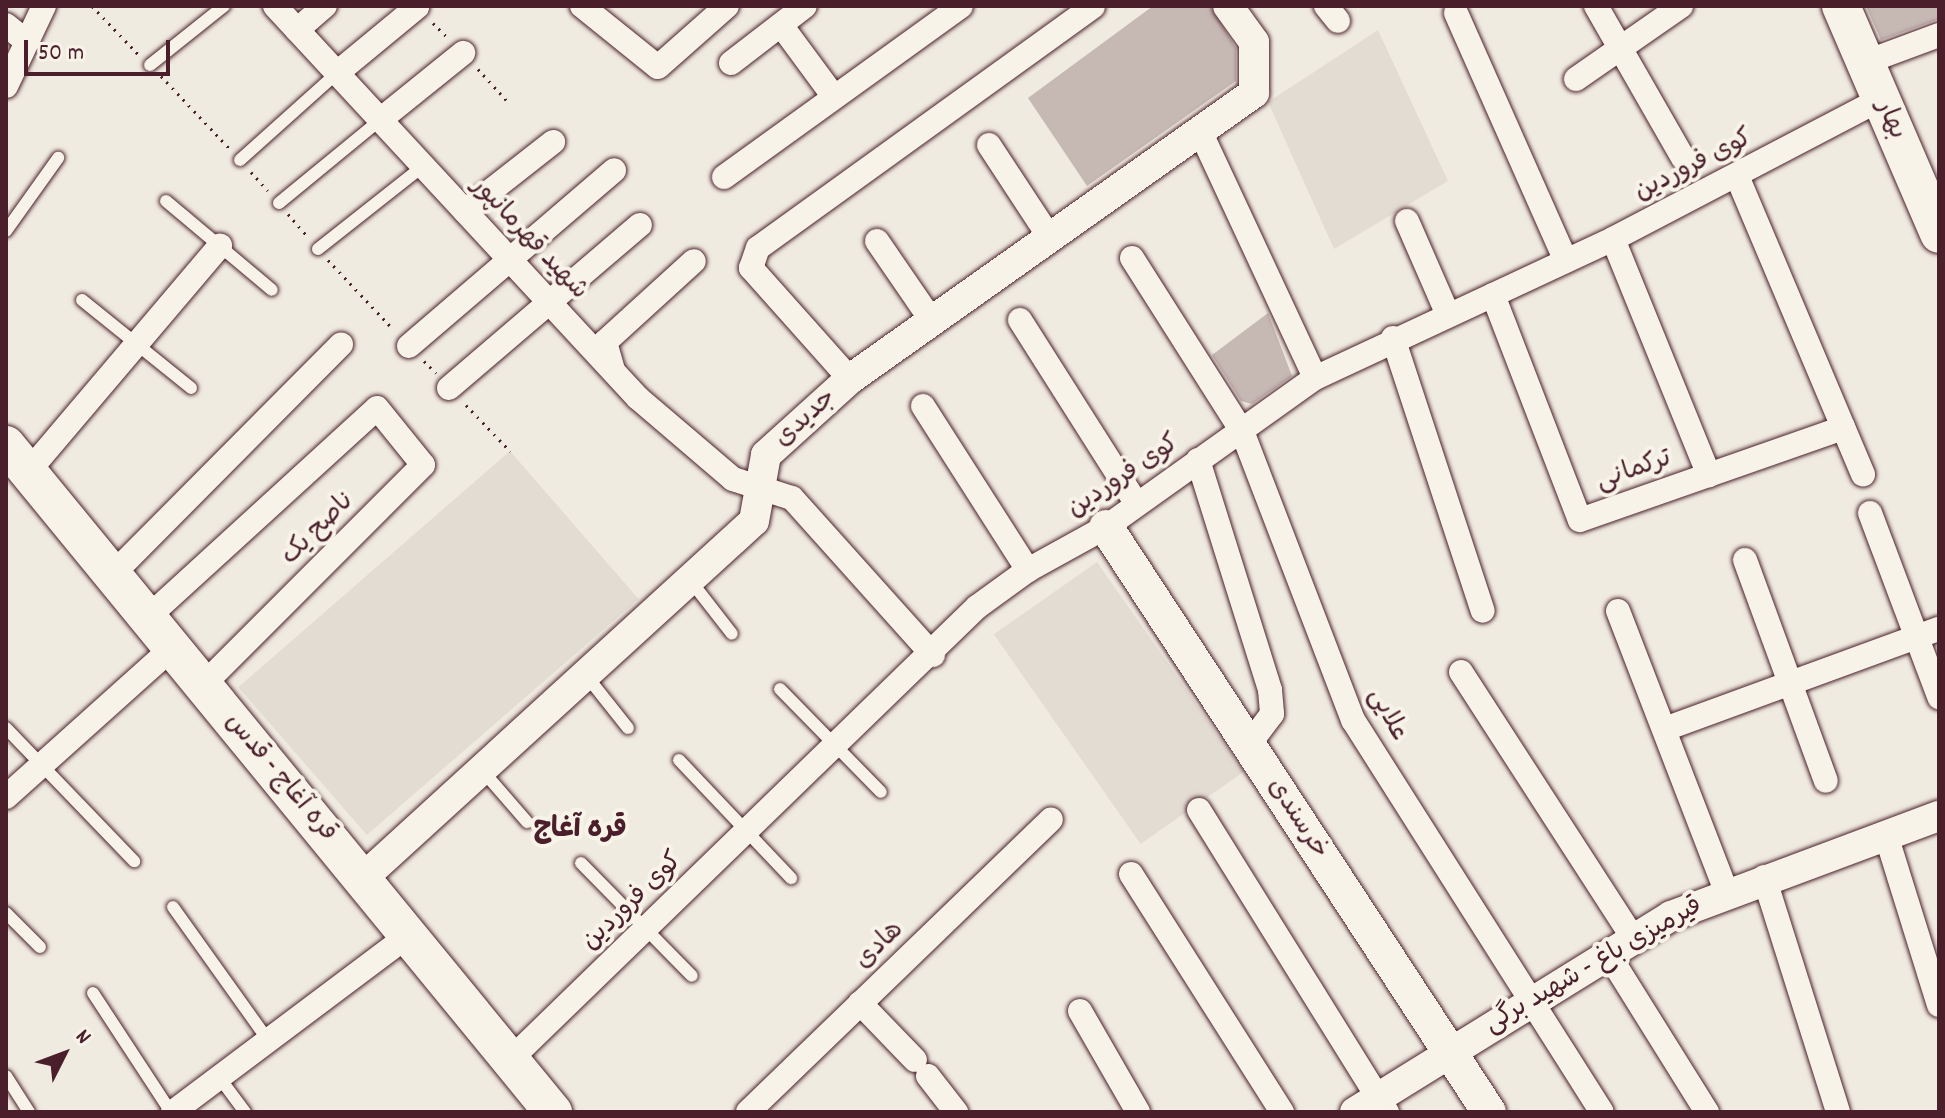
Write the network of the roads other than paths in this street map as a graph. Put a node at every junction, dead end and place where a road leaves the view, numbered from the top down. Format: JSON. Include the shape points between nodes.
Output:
{"nodes":[{"id":1,"x":44,"y":6,"type":"edge"},
{"id":2,"x":224,"y":6,"type":"edge"},
{"id":3,"x":275,"y":6,"type":"edge"},
{"id":4,"x":325,"y":6,"type":"edge"},
{"id":5,"x":582,"y":6,"type":"edge"},
{"id":6,"x":727,"y":6,"type":"edge"},
{"id":7,"x":805,"y":6,"type":"edge"},
{"id":8,"x":961,"y":6,"type":"edge"},
{"id":9,"x":1093,"y":6,"type":"edge"},
{"id":10,"x":1228,"y":6,"type":"edge"},
{"id":11,"x":1596,"y":6,"type":"edge"},
{"id":12,"x":1681,"y":6,"type":"edge"},
{"id":13,"x":1841,"y":6,"type":"edge"},
{"id":14,"x":417,"y":7,"type":"edge"},
{"id":15,"x":1456,"y":13,"type":"dead end"},
{"id":16,"x":6,"y":25,"type":"edge"},
{"id":17,"x":781,"y":25,"type":"junction"},
{"id":18,"x":297,"y":30,"type":"junction"},
{"id":19,"x":1939,"y":35,"type":"edge"},
{"id":20,"x":27,"y":42,"type":"junction"},
{"id":21,"x":1624,"y":45,"type":"junction"},
{"id":22,"x":463,"y":53,"type":"dead end"},
{"id":23,"x":1866,"y":62,"type":"junction"},
{"id":24,"x":731,"y":63,"type":"dead end"},
{"id":25,"x":150,"y":65,"type":"road end"},
{"id":26,"x":337,"y":73,"type":"junction"},
{"id":27,"x":1576,"y":79,"type":"dead end"},
{"id":28,"x":6,"y":86,"type":"edge"},
{"id":29,"x":834,"y":97,"type":"junction"},
{"id":30,"x":1881,"y":99,"type":"junction"},
{"id":31,"x":380,"y":120,"type":"junction"},
{"id":32,"x":1200,"y":131,"type":"junction"},
{"id":33,"x":553,"y":142,"type":"dead end"},
{"id":34,"x":989,"y":145,"type":"dead end"},
{"id":35,"x":58,"y":158,"type":"dead end"},
{"id":36,"x":1683,"y":158,"type":"dead end"},
{"id":37,"x":240,"y":160,"type":"road end"},
{"id":38,"x":423,"y":166,"type":"junction"},
{"id":39,"x":614,"y":170,"type":"dead end"},
{"id":40,"x":1737,"y":176,"type":"junction"},
{"id":41,"x":724,"y":177,"type":"dead end"},
{"id":42,"x":166,"y":201,"type":"dead end"},
{"id":43,"x":279,"y":203,"type":"road end"},
{"id":44,"x":465,"y":211,"type":"junction"},
{"id":45,"x":1407,"y":221,"type":"dead end"},
{"id":46,"x":640,"y":225,"type":"dead end"},
{"id":47,"x":6,"y":231,"type":"edge"},
{"id":48,"x":1939,"y":234,"type":"edge"},
{"id":49,"x":1050,"y":238,"type":"junction"},
{"id":50,"x":1613,"y":239,"type":"junction"},
{"id":51,"x":877,"y":241,"type":"dead end"},
{"id":52,"x":220,"y":246,"type":"junction"},
{"id":53,"x":318,"y":249,"type":"road end"},
{"id":54,"x":507,"y":257,"type":"junction"},
{"id":55,"x":1132,"y":258,"type":"dead end"},
{"id":56,"x":694,"y":261,"type":"dead end"},
{"id":57,"x":1566,"y":261,"type":"junction"},
{"id":58,"x":272,"y":290,"type":"dead end"},
{"id":59,"x":1493,"y":295,"type":"junction"},
{"id":60,"x":82,"y":300,"type":"dead end"},
{"id":61,"x":550,"y":303,"type":"junction"},
{"id":62,"x":1448,"y":315,"type":"junction"},
{"id":63,"x":1020,"y":320,"type":"dead end"},
{"id":64,"x":932,"y":321,"type":"junction"},
{"id":65,"x":1393,"y":338,"type":"junction"},
{"id":66,"x":137,"y":344,"type":"junction"},
{"id":67,"x":341,"y":344,"type":"dead end"},
{"id":68,"x":409,"y":346,"type":"road end"},
{"id":69,"x":614,"y":372,"type":"junction"},
{"id":70,"x":1315,"y":378,"type":"junction"},
{"id":71,"x":850,"y":379,"type":"junction"},
{"id":72,"x":191,"y":388,"type":"dead end"},
{"id":73,"x":449,"y":388,"type":"road end"},
{"id":74,"x":923,"y":406,"type":"dead end"},
{"id":75,"x":1843,"y":428,"type":"junction"},
{"id":76,"x":1242,"y":431,"type":"junction"},
{"id":77,"x":17,"y":458,"type":"edge"},
{"id":78,"x":1198,"y":460,"type":"junction"},
{"id":79,"x":1863,"y":474,"type":"dead end"},
{"id":80,"x":1709,"y":475,"type":"junction"},
{"id":81,"x":760,"y":487,"type":"junction"},
{"id":82,"x":1136,"y":503,"type":"junction"},
{"id":83,"x":1870,"y":513,"type":"dead end"},
{"id":84,"x":1106,"y":527,"type":"junction"},
{"id":85,"x":1745,"y":560,"type":"dead end"},
{"id":86,"x":1028,"y":570,"type":"junction"},
{"id":87,"x":112,"y":575,"type":"junction"},
{"id":88,"x":689,"y":579,"type":"junction"},
{"id":89,"x":1483,"y":611,"type":"dead end"},
{"id":90,"x":1618,"y":611,"type":"dead end"},
{"id":91,"x":147,"y":618,"type":"junction"},
{"id":92,"x":1939,"y":629,"type":"edge"},
{"id":93,"x":732,"y":634,"type":"dead end"},
{"id":94,"x":1916,"y":638,"type":"junction"},
{"id":95,"x":171,"y":649,"type":"junction"},
{"id":96,"x":933,"y":655,"type":"junction"},
{"id":97,"x":1461,"y":672,"type":"dead end"},
{"id":98,"x":585,"y":674,"type":"junction"},
{"id":99,"x":1791,"y":683,"type":"junction"},
{"id":100,"x":203,"y":685,"type":"junction"},
{"id":101,"x":780,"y":689,"type":"dead end"},
{"id":102,"x":1939,"y":697,"type":"edge"},
{"id":103,"x":6,"y":728,"type":"edge"},
{"id":104,"x":628,"y":728,"type":"dead end"},
{"id":105,"x":1665,"y":729,"type":"junction"},
{"id":106,"x":1249,"y":745,"type":"junction"},
{"id":107,"x":837,"y":747,"type":"junction"},
{"id":108,"x":679,"y":760,"type":"dead end"},
{"id":109,"x":40,"y":764,"type":"junction"},
{"id":110,"x":482,"y":769,"type":"junction"},
{"id":111,"x":1826,"y":781,"type":"dead end"},
{"id":112,"x":881,"y":792,"type":"dead end"},
{"id":113,"x":6,"y":797,"type":"edge"},
{"id":114,"x":1199,"y":810,"type":"dead end"},
{"id":115,"x":1939,"y":816,"type":"edge"},
{"id":116,"x":1051,"y":819,"type":"dead end"},
{"id":117,"x":527,"y":822,"type":"dead end"},
{"id":118,"x":747,"y":832,"type":"junction"},
{"id":119,"x":1886,"y":835,"type":"junction"},
{"id":120,"x":134,"y":861,"type":"dead end"},
{"id":121,"x":581,"y":863,"type":"dead end"},
{"id":122,"x":1131,"y":874,"type":"dead end"},
{"id":123,"x":1764,"y":877,"type":"junction"},
{"id":124,"x":363,"y":878,"type":"junction"},
{"id":125,"x":791,"y":878,"type":"dead end"},
{"id":126,"x":1726,"y":891,"type":"junction"},
{"id":127,"x":173,"y":907,"type":"dead end"},
{"id":128,"x":6,"y":913,"type":"edge"},
{"id":129,"x":644,"y":928,"type":"junction"},
{"id":130,"x":409,"y":935,"type":"junction"},
{"id":131,"x":1620,"y":945,"type":"junction"},
{"id":132,"x":40,"y":947,"type":"dead end"},
{"id":133,"x":692,"y":976,"type":"dead end"},
{"id":134,"x":93,"y":993,"type":"dead end"},
{"id":135,"x":1532,"y":1000,"type":"junction"},
{"id":136,"x":860,"y":1003,"type":"junction"},
{"id":137,"x":1939,"y":1005,"type":"edge"},
{"id":138,"x":1080,"y":1011,"type":"dead end"},
{"id":139,"x":268,"y":1040,"type":"junction"},
{"id":140,"x":1449,"y":1051,"type":"junction"},
{"id":141,"x":511,"y":1059,"type":"junction"},
{"id":142,"x":6,"y":1076,"type":"edge"},
{"id":143,"x":219,"y":1077,"type":"junction"},
{"id":144,"x":1373,"y":1107,"type":"edge"},
{"id":145,"x":29,"y":1112,"type":"edge"},
{"id":146,"x":172,"y":1112,"type":"edge"},
{"id":147,"x":245,"y":1112,"type":"edge"},
{"id":148,"x":553,"y":1112,"type":"edge"},
{"id":149,"x":748,"y":1112,"type":"edge"},
{"id":150,"x":956,"y":1112,"type":"edge"},
{"id":151,"x":1138,"y":1112,"type":"edge"},
{"id":152,"x":1282,"y":1112,"type":"edge"},
{"id":153,"x":1489,"y":1112,"type":"edge"},
{"id":154,"x":1602,"y":1112,"type":"edge"},
{"id":155,"x":1707,"y":1112,"type":"edge"},
{"id":156,"x":1838,"y":1112,"type":"edge"}],
"edges":[{"from":1,"to":20,"type":"street"},
{"from":2,"to":25,"type":"lane"},
{"from":3,"to":18,"type":"street","name":"شهید قهرمانپور"},
{"from":4,"to":18,"type":"street"},
{"from":5,"to":6,"type":"street","via":[[658,67]]},
{"from":7,"to":17,"type":"street"},
{"from":8,"to":29,"type":"street"},
{"from":9,"to":71,"type":"street","via":[[758,248],[751,268]]},
{"from":10,"to":32,"type":"street","name":"جدیدی","via":[[1254,42],[1254,93]]},
{"from":11,"to":21,"type":"street"},
{"from":12,"to":21,"type":"street"},
{"from":13,"to":23,"type":"main road","name":"بهار"},
{"from":14,"to":26,"type":"street"},
{"from":15,"to":57,"type":"street"},
{"from":16,"to":20,"type":"street"},
{"from":17,"to":24,"type":"street"},
{"from":17,"to":29,"type":"street"},
{"from":18,"to":26,"type":"street","name":"شهید قهرمانپور"},
{"from":19,"to":23,"type":"street"},
{"from":20,"to":28,"type":"street"},
{"from":21,"to":27,"type":"street"},
{"from":21,"to":36,"type":"street"},
{"from":22,"to":31,"type":"street"},
{"from":23,"to":30,"type":"main road","name":"بهار"},
{"from":26,"to":31,"type":"street","name":"شهید قهرمانپور"},
{"from":26,"to":37,"type":"lane"},
{"from":29,"to":41,"type":"street"},
{"from":30,"to":40,"type":"street","name":"کوی فروردین"},
{"from":30,"to":48,"type":"main road","name":"بهار"},
{"from":31,"to":38,"type":"street","name":"شهید قهرمانپور"},
{"from":31,"to":43,"type":"lane"},
{"from":32,"to":49,"type":"street","name":"جدیدی"},
{"from":32,"to":70,"type":"street"},
{"from":33,"to":44,"type":"street"},
{"from":34,"to":49,"type":"street"},
{"from":35,"to":47,"type":"lane"},
{"from":38,"to":44,"type":"street","name":"شهید قهرمانپور"},
{"from":38,"to":53,"type":"lane"},
{"from":39,"to":54,"type":"street"},
{"from":40,"to":50,"type":"street","name":"کوی فروردین"},
{"from":40,"to":75,"type":"street"},
{"from":42,"to":52,"type":"lane"},
{"from":44,"to":54,"type":"street","name":"شهید قهرمانپور"},
{"from":45,"to":62,"type":"street"},
{"from":46,"to":61,"type":"street"},
{"from":49,"to":64,"type":"street","name":"جدیدی"},
{"from":50,"to":57,"type":"street","name":"کوی فروردین"},
{"from":50,"to":80,"type":"street"},
{"from":51,"to":64,"type":"street"},
{"from":52,"to":58,"type":"lane"},
{"from":52,"to":66,"type":"street"},
{"from":54,"to":61,"type":"street","name":"شهید قهرمانپور"},
{"from":54,"to":68,"type":"street"},
{"from":55,"to":76,"type":"street","name":"علایی"},
{"from":56,"to":69,"type":"street","via":[[605,342]]},
{"from":57,"to":59,"type":"street","name":"کوی فروردین"},
{"from":59,"to":62,"type":"street","name":"کوی فروردین"},
{"from":59,"to":80,"type":"street","name":"ترکمانی","via":[[1580,520]]},
{"from":60,"to":66,"type":"lane"},
{"from":61,"to":69,"type":"street","name":"شهید قهرمانپور"},
{"from":61,"to":73,"type":"street"},
{"from":62,"to":65,"type":"street","name":"کوی فروردین"},
{"from":63,"to":82,"type":"street"},
{"from":64,"to":71,"type":"street","name":"جدیدی"},
{"from":65,"to":70,"type":"street","name":"کوی فروردین"},
{"from":65,"to":89,"type":"street"},
{"from":66,"to":72,"type":"lane"},
{"from":66,"to":77,"type":"street"},
{"from":67,"to":87,"type":"street"},
{"from":69,"to":81,"type":"street","name":"شهید قهرمانپور","via":[[733,479]]},
{"from":70,"to":76,"type":"street","name":"کوی فروردین"},
{"from":71,"to":81,"type":"street","name":"جدیدی","via":[[766,455]]},
{"from":74,"to":86,"type":"street"},
{"from":75,"to":79,"type":"street"},
{"from":75,"to":80,"type":"street","name":"ترکمانی"},
{"from":76,"to":78,"type":"street","name":"کوی فروردین"},
{"from":76,"to":135,"type":"street","name":"علایی","via":[[1353,720]]},
{"from":77,"to":87,"type":"main road","name":"قره آغاج - قدس"},
{"from":78,"to":82,"type":"street","name":"کوی فروردین"},
{"from":78,"to":106,"type":"street","via":[[1270,690],[1272,714]]},
{"from":81,"to":88,"type":"street","name":"جدیدی","via":[[754,521]]},
{"from":81,"to":96,"type":"street","name":"شهید قهرمانپور","via":[[792,498]]},
{"from":82,"to":84,"type":"street","name":"کوی فروردین"},
{"from":83,"to":94,"type":"street"},
{"from":84,"to":86,"type":"street","name":"کوی فروردین"},
{"from":84,"to":106,"type":"main road","name":"خرسندی"},
{"from":85,"to":99,"type":"street"},
{"from":86,"to":96,"type":"street","name":"کوی فروردین","via":[[977,607]]},
{"from":87,"to":91,"type":"main road","name":"قره آغاج - قدس"},
{"from":88,"to":93,"type":"lane"},
{"from":88,"to":98,"type":"street","name":"جدیدی"},
{"from":90,"to":105,"type":"street"},
{"from":91,"to":95,"type":"main road","name":"قره آغاج - قدس"},
{"from":91,"to":100,"type":"street","name":"ناصح یک","via":[[377,408],[423,465]]},
{"from":92,"to":94,"type":"street"},
{"from":94,"to":99,"type":"street"},
{"from":94,"to":102,"type":"street"},
{"from":95,"to":100,"type":"main road","name":"قره آغاج - قدس"},
{"from":95,"to":109,"type":"street"},
{"from":96,"to":107,"type":"street","name":"کوی فروردین"},
{"from":97,"to":131,"type":"street"},
{"from":98,"to":104,"type":"lane"},
{"from":98,"to":110,"type":"street","name":"جدیدی"},
{"from":99,"to":105,"type":"street"},
{"from":99,"to":111,"type":"street"},
{"from":100,"to":124,"type":"main road","name":"قره آغاج - قدس"},
{"from":101,"to":107,"type":"lane"},
{"from":103,"to":109,"type":"lane"},
{"from":105,"to":126,"type":"street"},
{"from":106,"to":140,"type":"main road","name":"خرسندی"},
{"from":107,"to":112,"type":"lane"},
{"from":107,"to":118,"type":"street","name":"کوی فروردین"},
{"from":108,"to":118,"type":"lane"},
{"from":109,"to":113,"type":"street"},
{"from":109,"to":120,"type":"lane"},
{"from":110,"to":117,"type":"lane"},
{"from":110,"to":124,"type":"street","name":"جدیدی"},
{"from":114,"to":144,"type":"street"},
{"from":115,"to":119,"type":"street","name":"قیرمیزی باغ - شهید برگی"},
{"from":116,"to":136,"type":"street","name":"هادی"},
{"from":118,"to":125,"type":"lane"},
{"from":118,"to":129,"type":"street","name":"کوی فروردین"},
{"from":119,"to":123,"type":"street","name":"قیرمیزی باغ - شهید برگی"},
{"from":119,"to":137,"type":"street"},
{"from":121,"to":129,"type":"lane"},
{"from":122,"to":152,"type":"street"},
{"from":123,"to":126,"type":"street","name":"قیرمیزی باغ - شهید برگی"},
{"from":123,"to":156,"type":"street"},
{"from":124,"to":130,"type":"main road","name":"قره آغاج - قدس"},
{"from":126,"to":131,"type":"street","name":"قیرمیزی باغ - شهید برگی"},
{"from":127,"to":139,"type":"lane"},
{"from":128,"to":132,"type":"lane"},
{"from":129,"to":133,"type":"lane"},
{"from":129,"to":141,"type":"street","name":"کوی فروردین"},
{"from":130,"to":139,"type":"street"},
{"from":130,"to":141,"type":"main road","name":"قره آغاج - قدس"},
{"from":131,"to":135,"type":"street","name":"قیرمیزی باغ - شهید برگی"},
{"from":131,"to":155,"type":"street"},
{"from":134,"to":146,"type":"lane"},
{"from":135,"to":140,"type":"street","name":"قیرمیزی باغ - شهید برگی"},
{"from":135,"to":154,"type":"street","name":"علایی"},
{"from":136,"to":149,"type":"street","name":"هادی"},
{"from":136,"to":150,"type":"street"},
{"from":138,"to":151,"type":"street"},
{"from":139,"to":143,"type":"street"},
{"from":140,"to":144,"type":"street","name":"قیرمیزی باغ - شهید برگی"},
{"from":140,"to":153,"type":"main road","name":"خرسندی"},
{"from":141,"to":148,"type":"main road","name":"قره آغاج - قدس"},
{"from":142,"to":145,"type":"lane"},
{"from":143,"to":146,"type":"street"},
{"from":143,"to":147,"type":"lane"}]}
